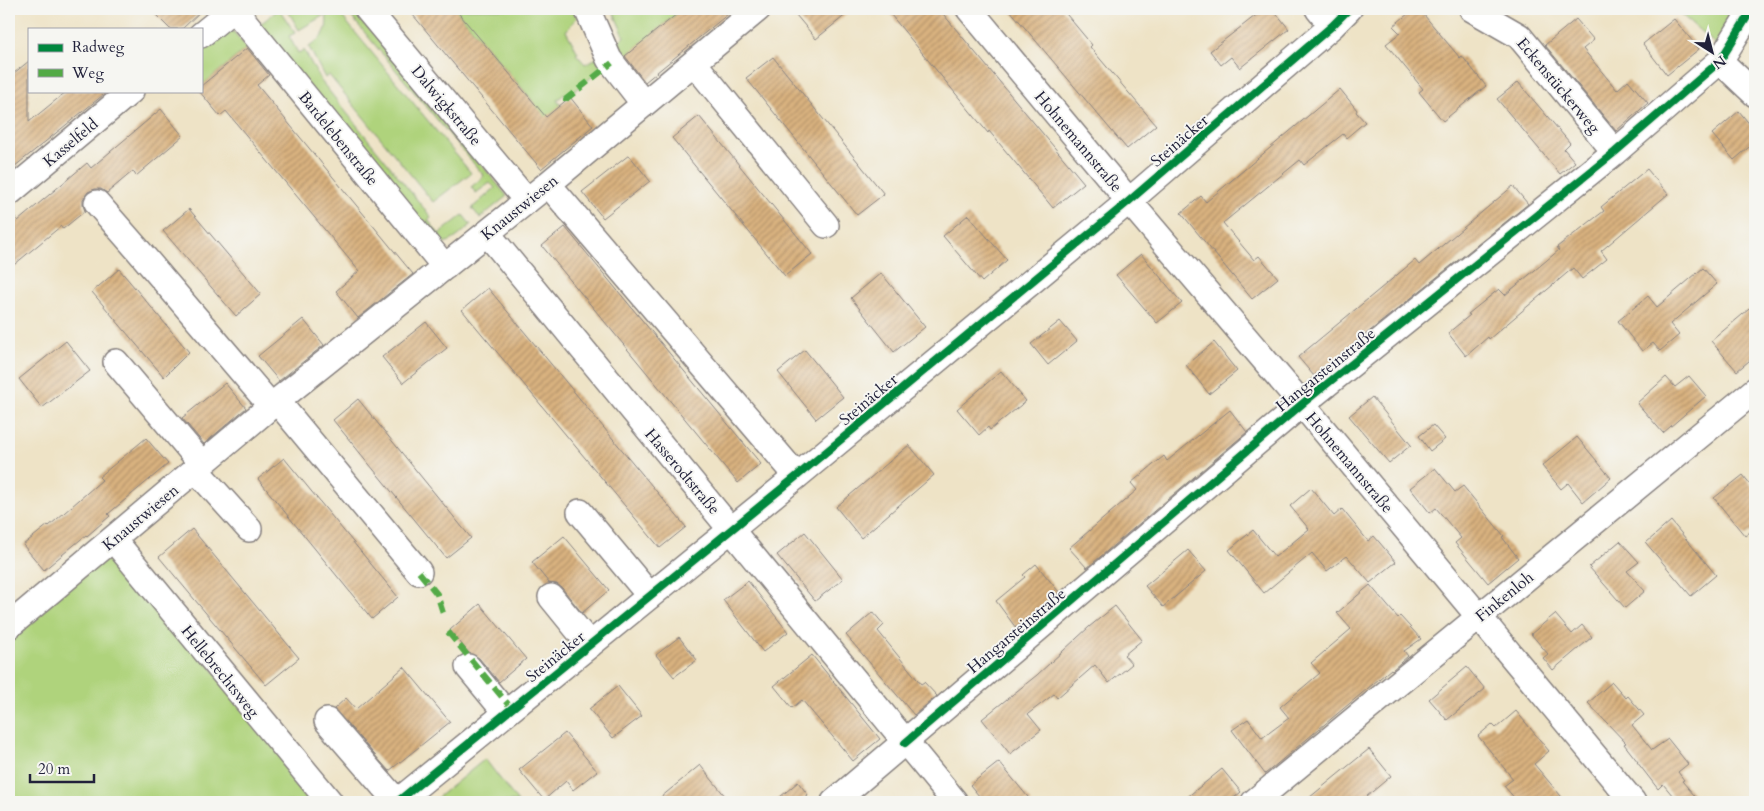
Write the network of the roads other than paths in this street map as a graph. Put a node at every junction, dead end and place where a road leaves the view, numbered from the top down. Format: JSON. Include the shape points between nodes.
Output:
{"nodes":[{"id":1,"x":233,"y":9,"type":"edge"},
{"id":2,"x":366,"y":9,"type":"edge"},
{"id":3,"x":587,"y":9,"type":"edge"},
{"id":4,"x":758,"y":9,"type":"edge"},
{"id":5,"x":969,"y":9,"type":"edge"},
{"id":6,"x":1472,"y":9,"type":"edge"},
{"id":7,"x":1752,"y":9,"type":"edge"},
{"id":8,"x":1333,"y":15,"type":"edge"},
{"id":9,"x":202,"y":34,"type":"edge"},
{"id":10,"x":1720,"y":61,"type":"junction"},
{"id":11,"x":694,"y":63,"type":"junction"},
{"id":12,"x":130,"y":92,"type":"edge"},
{"id":13,"x":1755,"y":94,"type":"edge"},
{"id":14,"x":644,"y":104,"type":"junction"},
{"id":15,"x":1615,"y":152,"type":"junction"},
{"id":16,"x":548,"y":184,"type":"junction"},
{"id":17,"x":9,"y":193,"type":"edge"},
{"id":18,"x":527,"y":201,"type":"junction"},
{"id":19,"x":1129,"y":202,"type":"junction"},
{"id":20,"x":97,"y":203,"type":"dead end"},
{"id":21,"x":826,"y":225,"type":"dead end"},
{"id":22,"x":487,"y":233,"type":"junction"},
{"id":23,"x":445,"y":267,"type":"junction"},
{"id":24,"x":116,"y":362,"type":"dead end"},
{"id":25,"x":1755,"y":390,"type":"edge"},
{"id":26,"x":274,"y":404,"type":"junction"},
{"id":27,"x":1302,"y":404,"type":"junction"},
{"id":28,"x":199,"y":467,"type":"junction"},
{"id":29,"x":797,"y":476,"type":"junction"},
{"id":30,"x":580,"y":512,"type":"dead end"},
{"id":31,"x":250,"y":529,"type":"dead end"},
{"id":32,"x":732,"y":530,"type":"junction"},
{"id":33,"x":113,"y":539,"type":"junction"},
{"id":34,"x":420,"y":572,"type":"dead end"},
{"id":35,"x":650,"y":596,"type":"junction"},
{"id":36,"x":551,"y":597,"type":"dead end"},
{"id":37,"x":1478,"y":618,"type":"junction"},
{"id":38,"x":9,"y":626,"type":"edge"},
{"id":39,"x":590,"y":645,"type":"junction"},
{"id":40,"x":468,"y":667,"type":"dead end"},
{"id":41,"x":506,"y":713,"type":"junction"},
{"id":42,"x":327,"y":721,"type":"dead end"},
{"id":43,"x":905,"y":743,"type":"junction"},
{"id":44,"x":330,"y":802,"type":"edge"},
{"id":45,"x":397,"y":802,"type":"edge"},
{"id":46,"x":834,"y":802,"type":"edge"},
{"id":47,"x":954,"y":802,"type":"edge"},
{"id":48,"x":1254,"y":802,"type":"edge"},
{"id":49,"x":1633,"y":802,"type":"edge"}],
"edges":[{"from":1,"to":9,"type":"street"},
{"from":1,"to":23,"type":"street","name":"Bardelebenstraße"},
{"from":2,"to":18,"type":"street","name":"Dalwigkstraße"},
{"from":3,"to":14,"type":"street","via":[[609,60]]},
{"from":4,"to":11,"type":"street","name":"Knaustwiesen"},
{"from":5,"to":19,"type":"street","name":"Hohnemannstraße"},
{"from":6,"to":15,"type":"street","name":"Eckenstückerweg","via":[[1519,36]]},
{"from":7,"to":10,"type":"street","name":"Hangarsteinstraße"},
{"from":8,"to":19,"type":"street","name":"Steinäcker"},
{"from":10,"to":13,"type":"street"},
{"from":10,"to":15,"type":"street","name":"Hangarsteinstraße"},
{"from":11,"to":14,"type":"street","name":"Knaustwiesen"},
{"from":11,"to":21,"type":"street"},
{"from":12,"to":17,"type":"street","name":"Kasselfeld"},
{"from":14,"to":16,"type":"street","name":"Knaustwiesen"},
{"from":15,"to":27,"type":"street","name":"Hangarsteinstraße"},
{"from":16,"to":18,"type":"street","name":"Knaustwiesen"},
{"from":16,"to":29,"type":"street"},
{"from":18,"to":22,"type":"street","name":"Knaustwiesen"},
{"from":19,"to":27,"type":"street","name":"Hohnemannstraße"},
{"from":19,"to":29,"type":"street","name":"Steinäcker"},
{"from":20,"to":26,"type":"street"},
{"from":22,"to":23,"type":"street","name":"Knaustwiesen"},
{"from":22,"to":32,"type":"street","name":"Hasserodtstraße"},
{"from":23,"to":26,"type":"street","name":"Knaustwiesen"},
{"from":24,"to":28,"type":"street"},
{"from":25,"to":37,"type":"street","name":"Finkenloh"},
{"from":26,"to":28,"type":"street","name":"Knaustwiesen"},
{"from":26,"to":34,"type":"street"},
{"from":27,"to":37,"type":"street","name":"Hohnemannstraße"},
{"from":27,"to":43,"type":"street","name":"Hangarsteinstraße"},
{"from":28,"to":31,"type":"street"},
{"from":28,"to":33,"type":"street","name":"Knaustwiesen"},
{"from":29,"to":32,"type":"street","name":"Steinäcker"},
{"from":30,"to":35,"type":"street"},
{"from":32,"to":35,"type":"street","name":"Steinäcker"},
{"from":32,"to":43,"type":"street","name":"Hasserodtstraße"},
{"from":33,"to":38,"type":"street","name":"Knaustwiesen"},
{"from":33,"to":44,"type":"street","name":"Hellebrechtsweg"},
{"from":35,"to":39,"type":"street","name":"Steinäcker"},
{"from":36,"to":39,"type":"street"},
{"from":37,"to":48,"type":"street","name":"Finkenloh"},
{"from":37,"to":49,"type":"street","name":"Hohnemannstraße"},
{"from":39,"to":41,"type":"street","name":"Steinäcker"},
{"from":40,"to":41,"type":"street"},
{"from":41,"to":45,"type":"street","name":"Steinäcker"},
{"from":42,"to":45,"type":"street"},
{"from":43,"to":46,"type":"street","name":"Hangarsteinstraße"},
{"from":43,"to":47,"type":"street","name":"Hasserodtstraße"}]}
